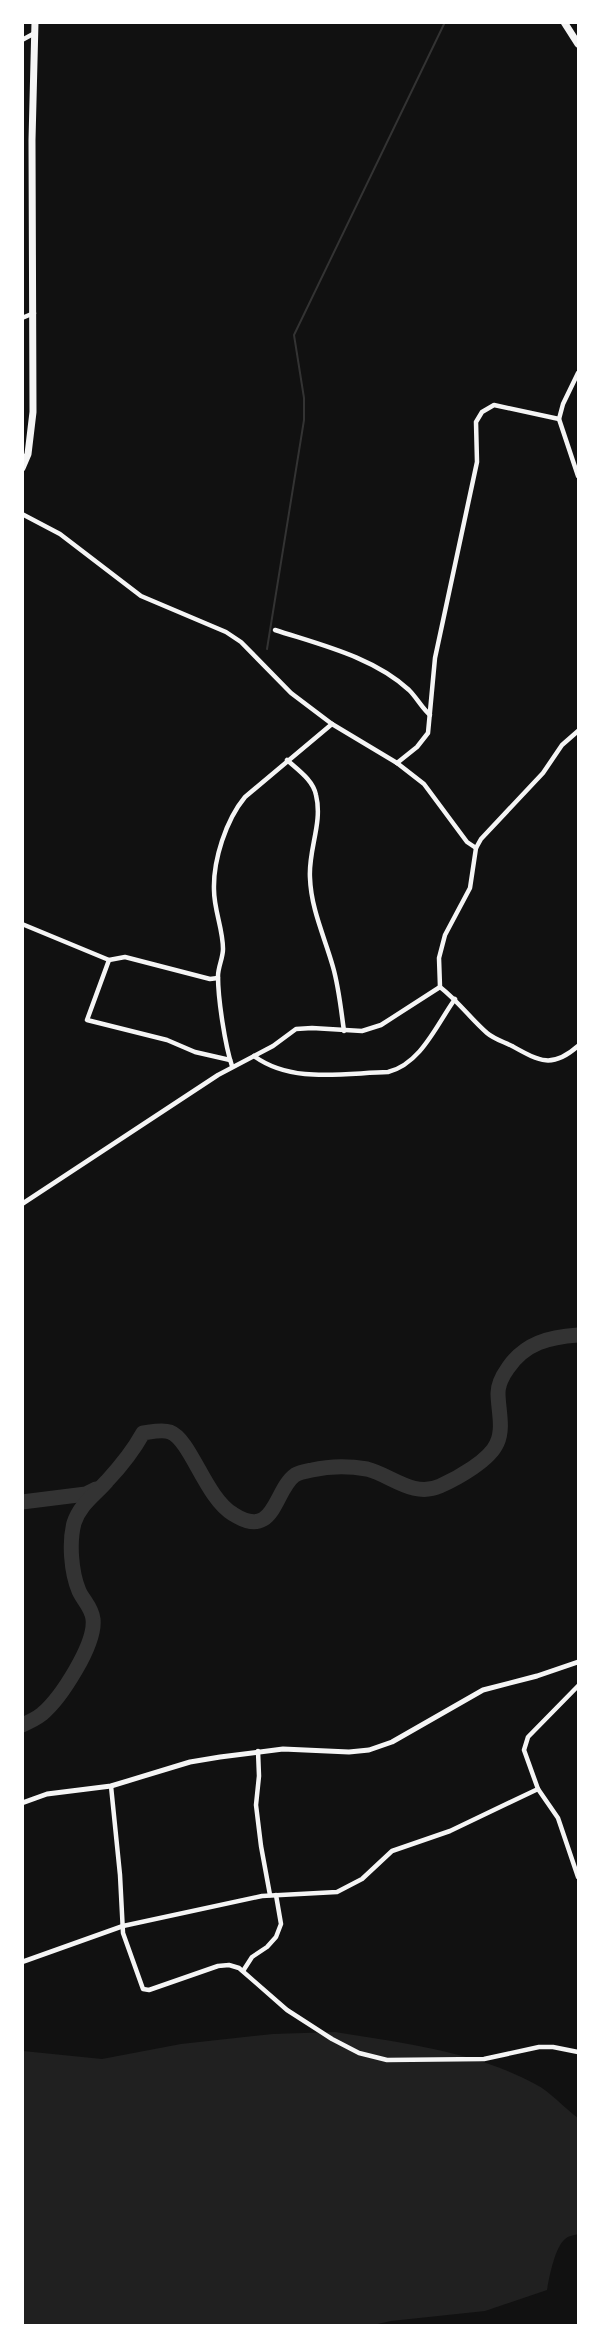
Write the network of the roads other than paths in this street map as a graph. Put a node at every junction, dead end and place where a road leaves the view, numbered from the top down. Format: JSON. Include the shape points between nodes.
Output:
{"nodes":[{"id":1,"x":35,"y":22,"type":"edge"},
{"id":2,"x":564,"y":22,"type":"edge"},
{"id":3,"x":33,"y":34,"type":"junction"},
{"id":4,"x":22,"y":40,"type":"edge"},
{"id":5,"x":579,"y":44,"type":"edge"},
{"id":6,"x":34,"y":313,"type":"junction"},
{"id":7,"x":22,"y":318,"type":"edge"},
{"id":8,"x":579,"y":373,"type":"edge"},
{"id":9,"x":559,"y":419,"type":"junction"},
{"id":10,"x":22,"y":468,"type":"edge"},
{"id":11,"x":579,"y":477,"type":"edge"},
{"id":12,"x":22,"y":514,"type":"edge"},
{"id":13,"x":275,"y":630,"type":"dead end"},
{"id":14,"x":430,"y":715,"type":"junction"},
{"id":15,"x":332,"y":724,"type":"junction"},
{"id":16,"x":579,"y":731,"type":"edge"},
{"id":17,"x":287,"y":760,"type":"junction"},
{"id":18,"x":397,"y":763,"type":"junction"},
{"id":19,"x":476,"y":848,"type":"junction"},
{"id":20,"x":22,"y":924,"type":"edge"},
{"id":21,"x":108,"y":960,"type":"junction"},
{"id":22,"x":218,"y":978,"type":"junction"},
{"id":23,"x":440,"y":987,"type":"junction"},
{"id":24,"x":455,"y":999,"type":"junction"},
{"id":25,"x":344,"y":1031,"type":"junction"},
{"id":26,"x":579,"y":1046,"type":"edge"},
{"id":27,"x":254,"y":1056,"type":"junction"},
{"id":28,"x":230,"y":1060,"type":"junction"},
{"id":29,"x":232,"y":1066,"type":"junction"},
{"id":30,"x":22,"y":1204,"type":"edge"},
{"id":31,"x":579,"y":1662,"type":"edge"},
{"id":32,"x":579,"y":1686,"type":"edge"},
{"id":33,"x":258,"y":1751,"type":"junction"},
{"id":34,"x":111,"y":1786,"type":"junction"},
{"id":35,"x":538,"y":1789,"type":"junction"},
{"id":36,"x":22,"y":1803,"type":"edge"},
{"id":37,"x":579,"y":1877,"type":"edge"},
{"id":38,"x":273,"y":1895,"type":"junction"},
{"id":39,"x":123,"y":1926,"type":"junction"},
{"id":40,"x":22,"y":1962,"type":"edge"},
{"id":41,"x":243,"y":1971,"type":"junction"},
{"id":42,"x":579,"y":2052,"type":"edge"}],
"edges":[{"from":1,"to":3,"type":"main road"},
{"from":2,"to":5,"type":"main road"},
{"from":3,"to":4,"type":"street"},
{"from":3,"to":6,"type":"main road"},
{"from":6,"to":7,"type":"street"},
{"from":6,"to":10,"type":"main road","via":[[33,412]]},
{"from":8,"to":9,"type":"street"},
{"from":9,"to":11,"type":"street"},
{"from":9,"to":14,"type":"street","via":[[494,405],[482,412],[476,422],[477,462],[435,658]]},
{"from":12,"to":15,"type":"street","via":[[60,534],[141,596],[241,642],[291,693]]},
{"from":13,"to":14,"type":"street","via":[[361,659],[410,691]]},
{"from":14,"to":18,"type":"street","via":[[429,733]]},
{"from":15,"to":17,"type":"street"},
{"from":15,"to":18,"type":"street"},
{"from":16,"to":19,"type":"street","via":[[562,745],[543,773]]},
{"from":17,"to":22,"type":"street","via":[[245,796],[226,826],[215,872],[223,952]]},
{"from":17,"to":25,"type":"street","via":[[310,781],[316,794],[318,818],[310,878],[318,923],[340,995]]},
{"from":18,"to":19,"type":"street","via":[[424,784],[467,842]]},
{"from":19,"to":23,"type":"street","via":[[470,888],[445,935],[439,958]]},
{"from":20,"to":21,"type":"street"},
{"from":21,"to":22,"type":"street","via":[[126,957]]},
{"from":21,"to":28,"type":"street","via":[[87,1020]]},
{"from":22,"to":28,"type":"street"},
{"from":23,"to":24,"type":"street"},
{"from":23,"to":25,"type":"street","via":[[381,1025]]},
{"from":24,"to":26,"type":"street","via":[[489,1035],[533,1058],[556,1061]]},
{"from":24,"to":27,"type":"street","via":[[434,1033],[399,1069],[287,1072]]},
{"from":25,"to":27,"type":"street","via":[[296,1029]]},
{"from":27,"to":29,"type":"street"},
{"from":28,"to":29,"type":"street"},
{"from":29,"to":30,"type":"street"},
{"from":31,"to":33,"type":"street","via":[[483,1690],[392,1742],[369,1750]]},
{"from":32,"to":35,"type":"street","via":[[525,1742],[526,1758]]},
{"from":33,"to":34,"type":"street","via":[[190,1762]]},
{"from":33,"to":38,"type":"street","via":[[256,1805]]},
{"from":34,"to":36,"type":"street","via":[[47,1794]]},
{"from":34,"to":39,"type":"street"},
{"from":35,"to":37,"type":"street","via":[[558,1818]]},
{"from":35,"to":38,"type":"street","via":[[450,1831],[392,1851],[362,1879],[337,1892]]},
{"from":38,"to":39,"type":"street"},
{"from":38,"to":41,"type":"street","via":[[281,1924],[276,1937],[252,1957]]},
{"from":39,"to":40,"type":"street"},
{"from":39,"to":41,"type":"street","via":[[143,1989],[218,1966],[229,1965]]},
{"from":41,"to":42,"type":"street","via":[[287,2010],[332,2039],[359,2053],[387,2060],[484,2059],[553,2047]]}]}
